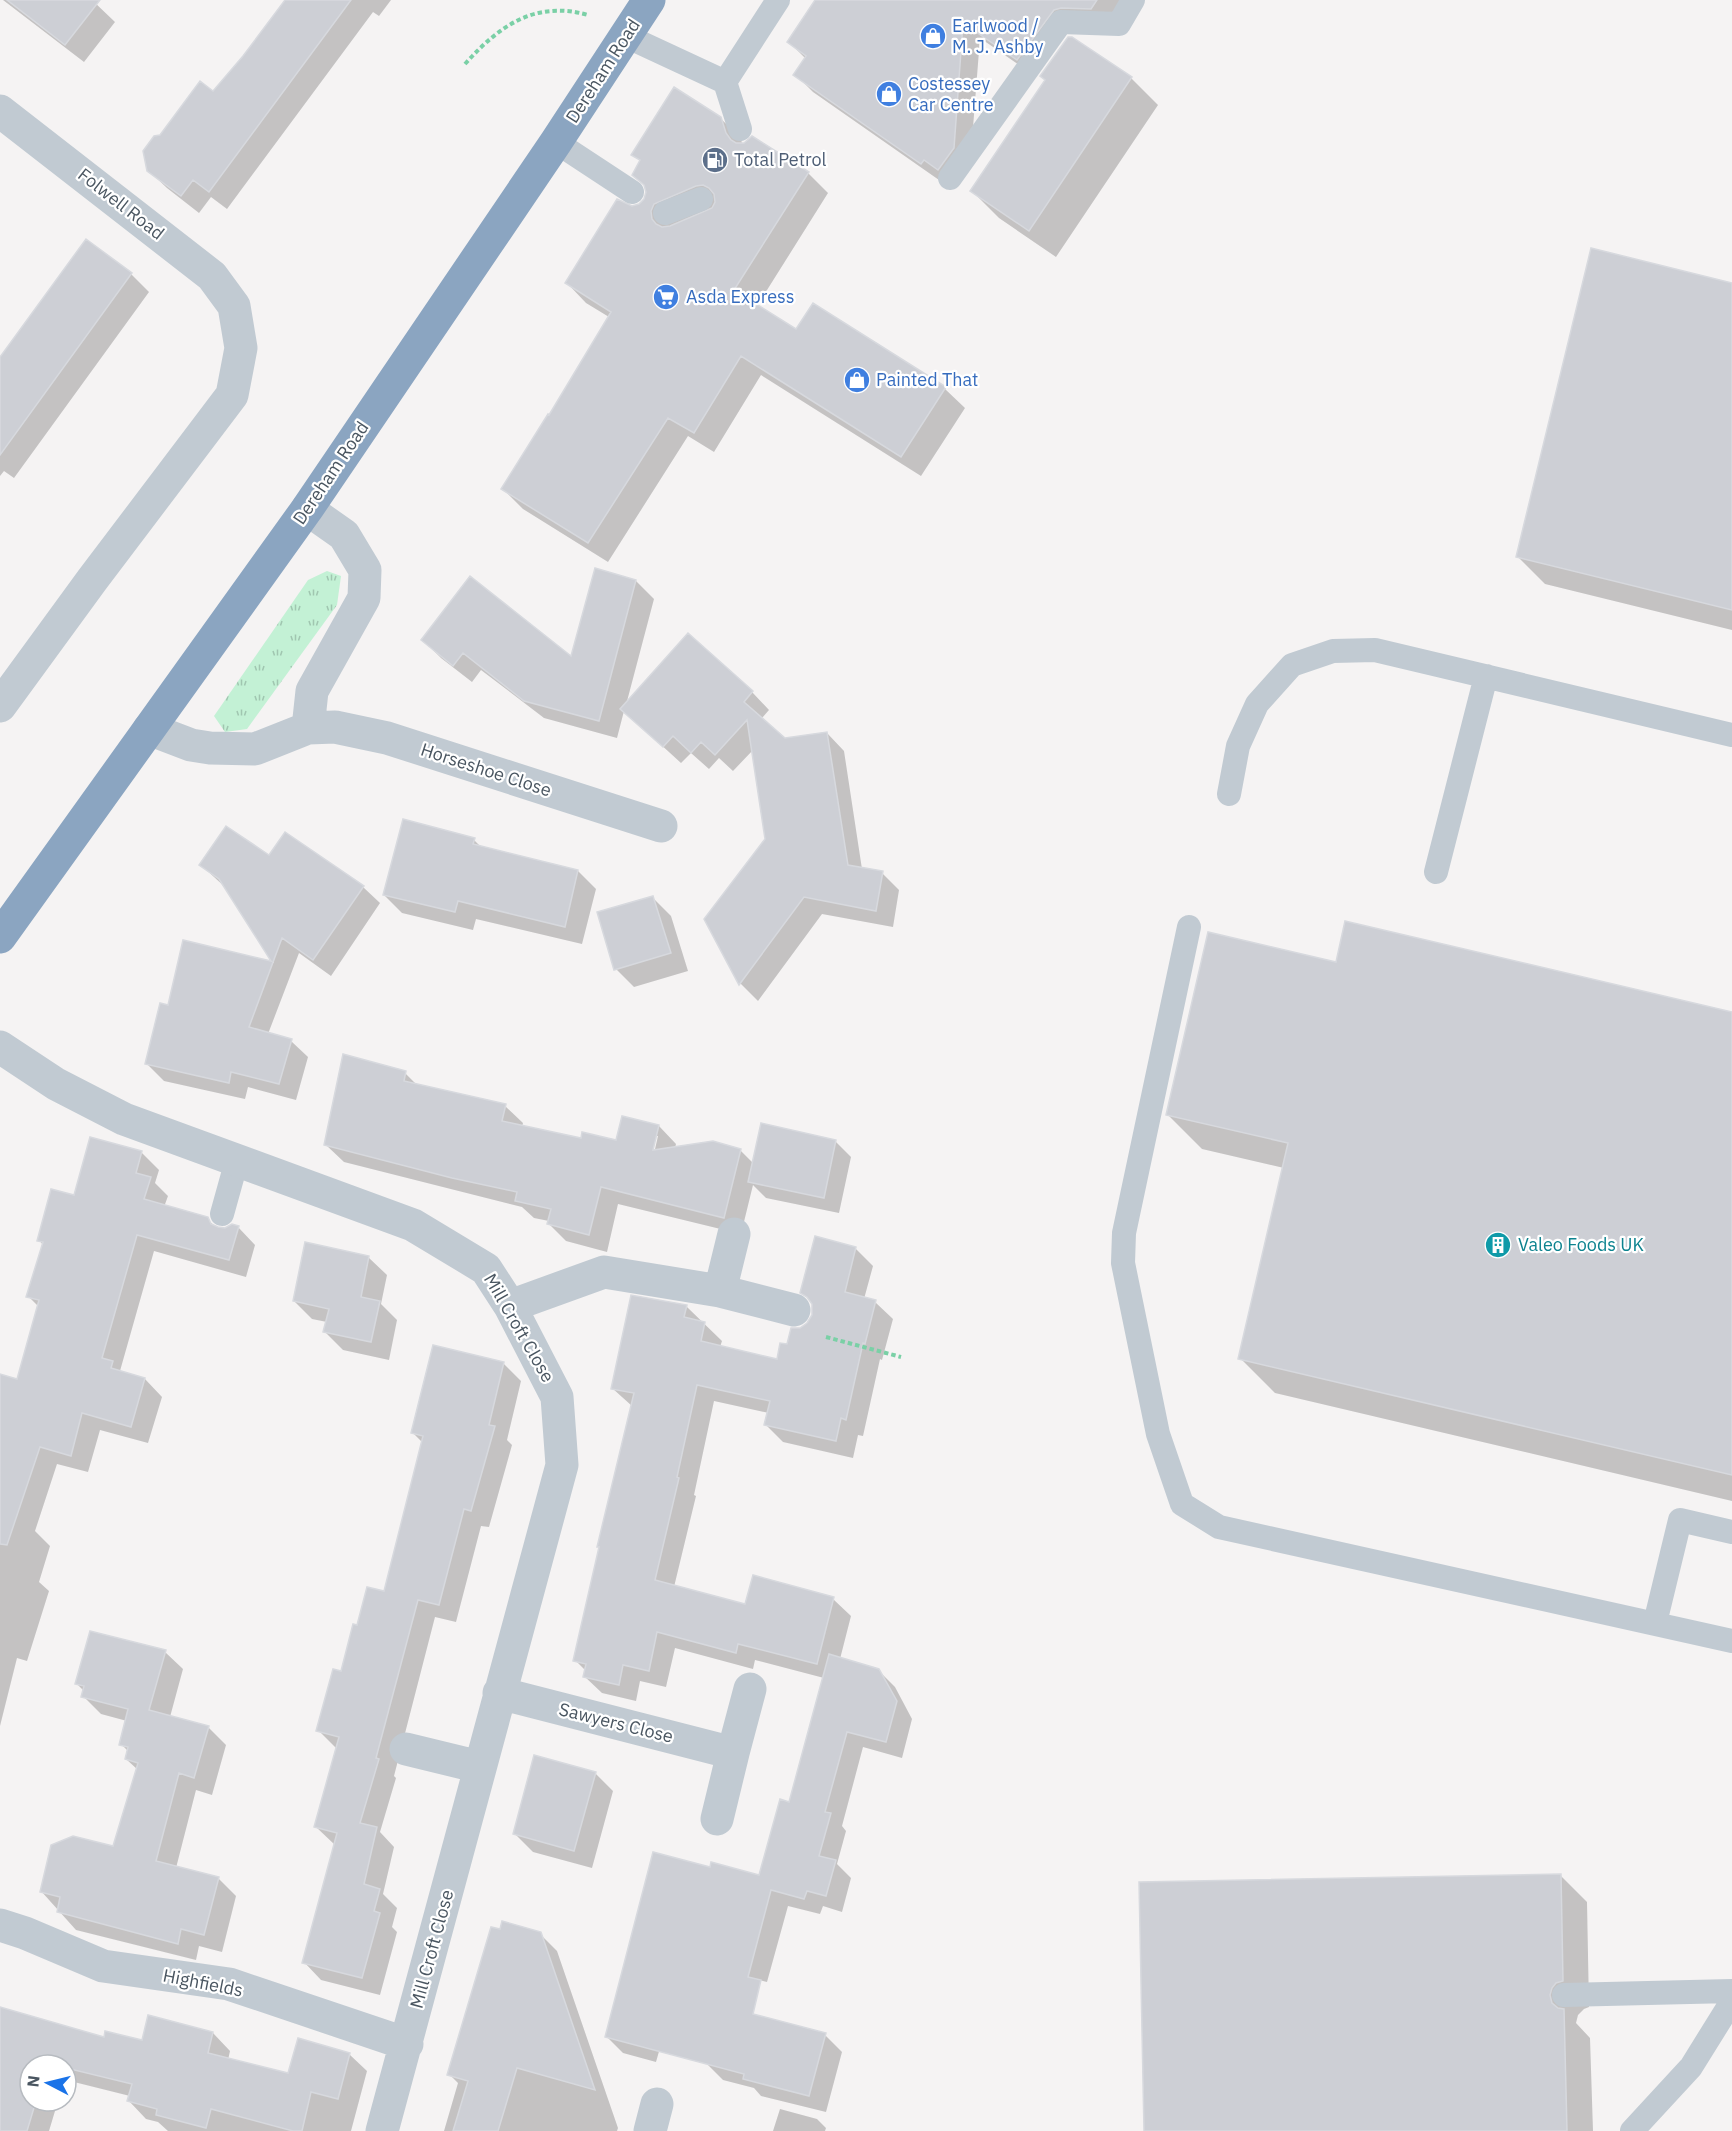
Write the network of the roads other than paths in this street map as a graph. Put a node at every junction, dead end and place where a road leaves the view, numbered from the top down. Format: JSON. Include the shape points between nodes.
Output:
{"nodes":[{"id":1,"x":649,"y":0,"type":"edge"},
{"id":2,"x":778,"y":0,"type":"edge"},
{"id":3,"x":1133,"y":0,"type":"edge"},
{"id":4,"x":627,"y":36,"type":"junction"},
{"id":5,"x":725,"y":82,"type":"junction"},
{"id":6,"x":0,"y":111,"type":"edge"},
{"id":7,"x":740,"y":129,"type":"dead end"},
{"id":8,"x":556,"y":142,"type":"junction"},
{"id":9,"x":950,"y":178,"type":"dead end"},
{"id":10,"x":632,"y":192,"type":"dead end"},
{"id":11,"x":701,"y":199,"type":"dead end"},
{"id":12,"x":665,"y":213,"type":"dead end"},
{"id":13,"x":307,"y":509,"type":"junction"},
{"id":14,"x":1486,"y":676,"type":"junction"},
{"id":15,"x":0,"y":706,"type":"edge"},
{"id":16,"x":308,"y":728,"type":"junction"},
{"id":17,"x":149,"y":729,"type":"junction"},
{"id":18,"x":1732,"y":735,"type":"edge"},
{"id":19,"x":1229,"y":794,"type":"dead end"},
{"id":20,"x":661,"y":826,"type":"dead end"},
{"id":21,"x":1436,"y":872,"type":"dead end"},
{"id":22,"x":1189,"y":927,"type":"dead end"},
{"id":23,"x":0,"y":937,"type":"edge"},
{"id":24,"x":0,"y":1047,"type":"edge"},
{"id":25,"x":237,"y":1160,"type":"junction"},
{"id":26,"x":222,"y":1214,"type":"dead end"},
{"id":27,"x":734,"y":1234,"type":"dead end"},
{"id":28,"x":720,"y":1291,"type":"junction"},
{"id":29,"x":510,"y":1306,"type":"junction"},
{"id":30,"x":794,"y":1310,"type":"road end"},
{"id":31,"x":1732,"y":1532,"type":"edge"},
{"id":32,"x":1655,"y":1623,"type":"junction"},
{"id":33,"x":1732,"y":1641,"type":"edge"},
{"id":34,"x":750,"y":1689,"type":"dead end"},
{"id":35,"x":499,"y":1693,"type":"junction"},
{"id":36,"x":406,"y":1749,"type":"dead end"},
{"id":37,"x":733,"y":1753,"type":"junction"},
{"id":38,"x":480,"y":1767,"type":"junction"},
{"id":39,"x":717,"y":1819,"type":"dead end"},
{"id":40,"x":0,"y":1925,"type":"edge"},
{"id":41,"x":1732,"y":1991,"type":"edge"},
{"id":42,"x":1564,"y":1995,"type":"dead end"},
{"id":43,"x":1732,"y":2001,"type":"edge"},
{"id":44,"x":407,"y":2044,"type":"junction"},
{"id":45,"x":382,"y":2131,"type":"edge"},
{"id":46,"x":1632,"y":2131,"type":"edge"}],
"edges":[{"from":1,"to":4,"type":"highway","name":"Dereham Road"},
{"from":2,"to":5,"type":"lane"},
{"from":3,"to":9,"type":"lane","via":[[1119,24],[1062,22]]},
{"from":4,"to":5,"type":"lane"},
{"from":4,"to":8,"type":"highway","name":"Dereham Road"},
{"from":5,"to":7,"type":"lane"},
{"from":6,"to":15,"type":"street","name":"Folwell Road","via":[[212,276],[234,306],[242,348],[232,395]]},
{"from":8,"to":10,"type":"lane"},
{"from":8,"to":13,"type":"highway","name":"Dereham Road"},
{"from":11,"to":12,"type":"lane"},
{"from":13,"to":16,"type":"street","via":[[344,535],[365,570],[364,598],[312,691]]},
{"from":13,"to":17,"type":"highway","name":"Dereham Road"},
{"from":14,"to":18,"type":"lane"},
{"from":14,"to":19,"type":"lane","via":[[1375,650],[1333,651],[1292,665],[1257,704],[1238,746]]},
{"from":14,"to":21,"type":"lane"},
{"from":16,"to":17,"type":"street","name":"Horseshoe Close","via":[[255,750],[191,745]]},
{"from":16,"to":20,"type":"street","name":"Horseshoe Close","via":[[335,727],[387,738]]},
{"from":17,"to":23,"type":"highway","name":"Dereham Road"},
{"from":22,"to":32,"type":"lane","via":[[1125,1233],[1123,1263],[1158,1434],[1182,1504],[1219,1527]]},
{"from":24,"to":25,"type":"street","name":"Mill Croft Close","via":[[56,1084],[124,1119]]},
{"from":25,"to":26,"type":"lane"},
{"from":25,"to":29,"type":"street","name":"Mill Croft Close","via":[[413,1225],[486,1269]]},
{"from":27,"to":28,"type":"street"},
{"from":28,"to":29,"type":"street","via":[[604,1272]]},
{"from":28,"to":30,"type":"street"},
{"from":29,"to":35,"type":"street","name":"Mill Croft Close","via":[[557,1397],[562,1465]]},
{"from":31,"to":32,"type":"lane","via":[[1680,1520]]},
{"from":32,"to":33,"type":"lane"},
{"from":34,"to":37,"type":"street"},
{"from":35,"to":37,"type":"street","name":"Sawyers Close"},
{"from":35,"to":38,"type":"street","name":"Mill Croft Close"},
{"from":36,"to":38,"type":"street"},
{"from":37,"to":39,"type":"street"},
{"from":38,"to":44,"type":"street","name":"Mill Croft Close"},
{"from":40,"to":44,"type":"street","name":"Highfields","via":[[103,1966],[229,1984]]},
{"from":41,"to":42,"type":"lane"},
{"from":43,"to":46,"type":"lane","via":[[1691,2067]]},
{"from":44,"to":45,"type":"street","name":"Mill Croft Close"}]}
